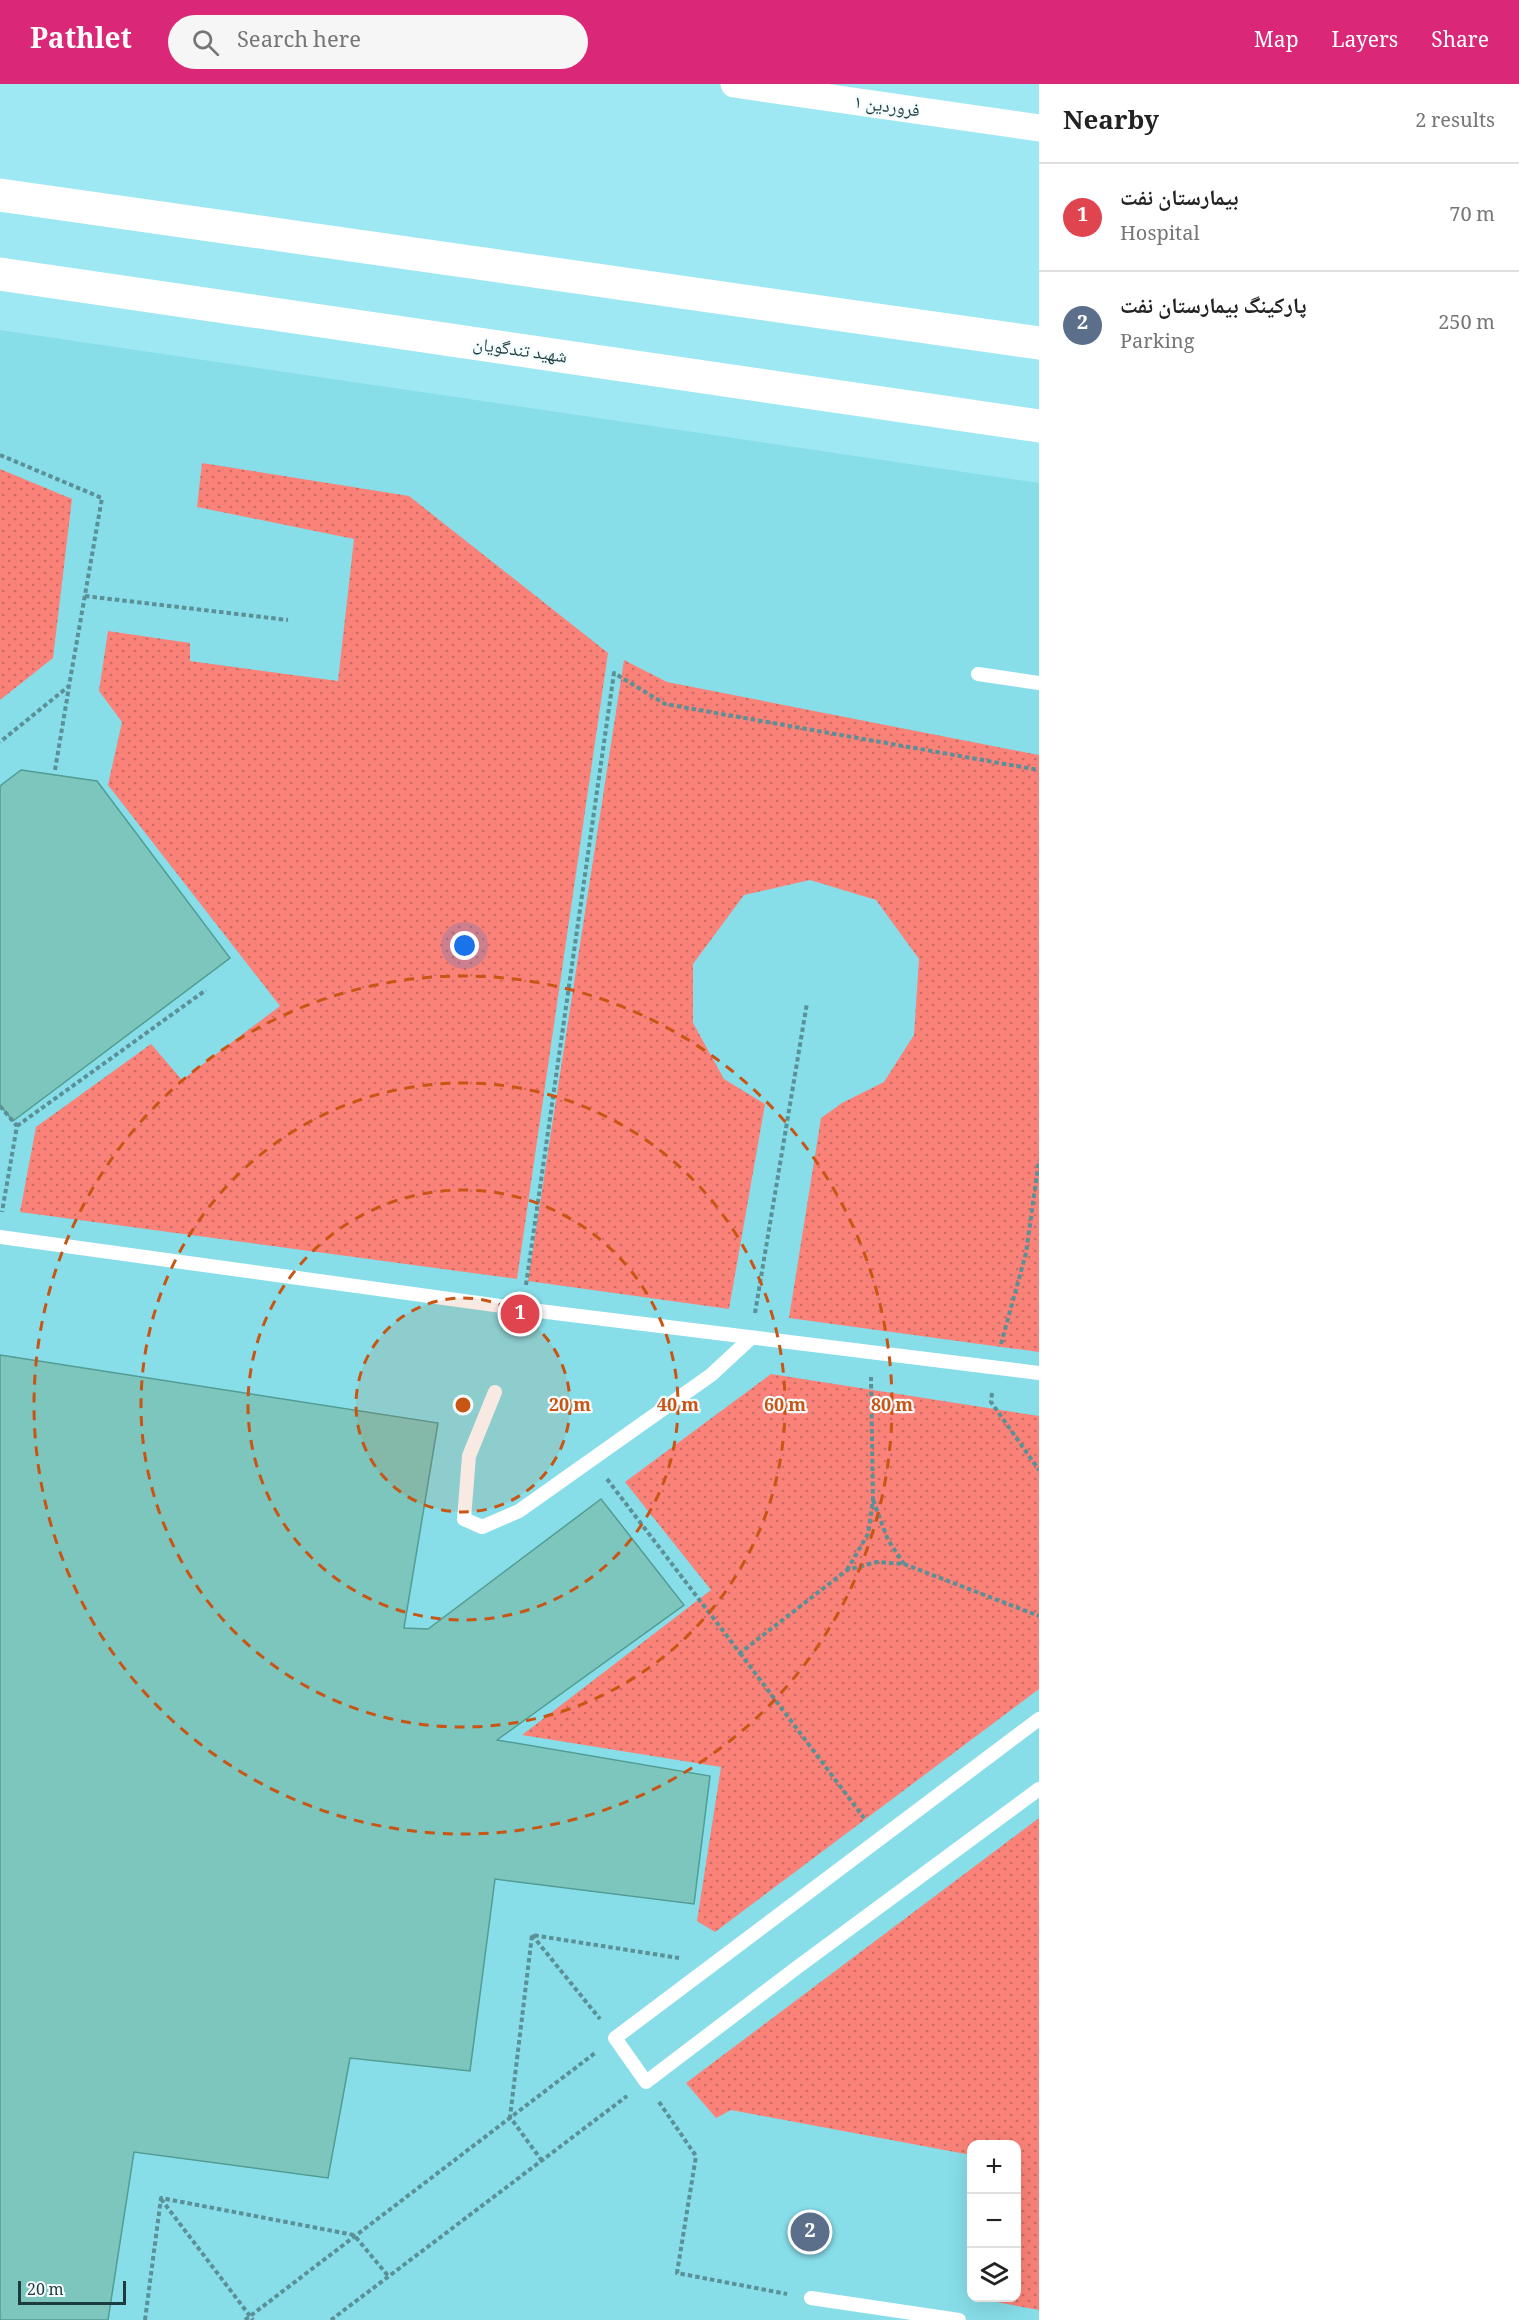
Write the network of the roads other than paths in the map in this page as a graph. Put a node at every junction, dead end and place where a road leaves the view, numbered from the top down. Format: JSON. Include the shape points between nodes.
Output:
{"nodes":[{"id":1,"x":734,"y":84,"type":"edge"},
{"id":2,"x":1039,"y":128,"type":"edge"},
{"id":3,"x":0,"y":195,"type":"edge"},
{"id":4,"x":0,"y":274,"type":"edge"},
{"id":5,"x":1039,"y":344,"type":"edge"},
{"id":6,"x":1039,"y":426,"type":"edge"},
{"id":7,"x":978,"y":674,"type":"dead end"},
{"id":8,"x":1039,"y":683,"type":"edge"},
{"id":9,"x":0,"y":1237,"type":"edge"},
{"id":10,"x":751,"y":1338,"type":"junction"},
{"id":11,"x":1039,"y":1373,"type":"edge"},
{"id":12,"x":495,"y":1392,"type":"dead end"},
{"id":13,"x":1039,"y":1719,"type":"edge"},
{"id":14,"x":1039,"y":1789,"type":"edge"},
{"id":15,"x":811,"y":2298,"type":"road end"},
{"id":16,"x":959,"y":2320,"type":"edge"}],
"edges":[{"from":1,"to":2,"type":"street","name":"فروردین ۱"},
{"from":3,"to":5,"type":"main road"},
{"from":4,"to":6,"type":"main road","name":"شهید تندگویان"},
{"from":7,"to":8,"type":"lane"},
{"from":9,"to":10,"type":"lane"},
{"from":10,"to":11,"type":"lane"},
{"from":10,"to":12,"type":"lane","via":[[711,1375],[592,1460],[519,1511],[482,1527],[464,1519],[469,1456]]},
{"from":13,"to":14,"type":"lane","via":[[615,2038],[646,2082]]},
{"from":15,"to":16,"type":"lane"}]}
